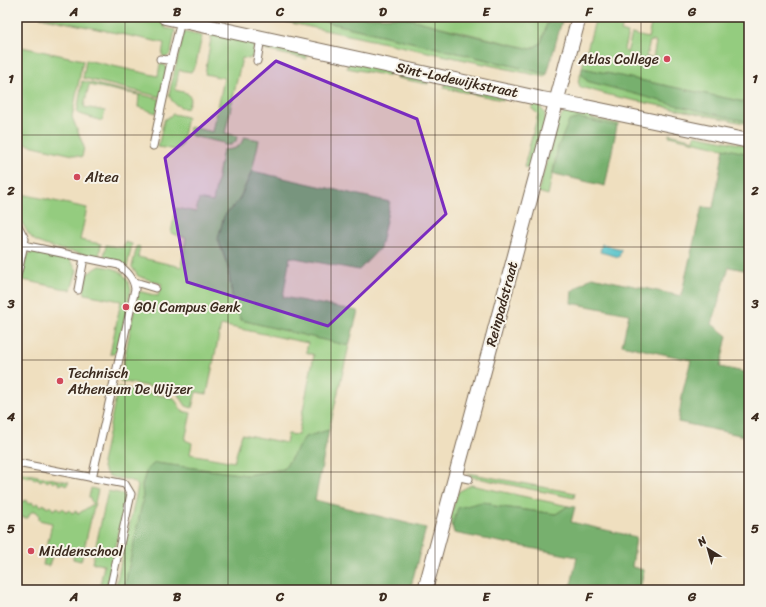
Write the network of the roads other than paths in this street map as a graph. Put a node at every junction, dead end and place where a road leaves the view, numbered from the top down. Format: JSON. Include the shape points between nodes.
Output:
{"nodes":[{"id":1,"x":165,"y":17,"type":"edge"},
{"id":2,"x":579,"y":17,"type":"edge"},
{"id":3,"x":181,"y":21,"type":"junction"},
{"id":4,"x":262,"y":38,"type":"junction"},
{"id":5,"x":172,"y":57,"type":"junction"},
{"id":6,"x":160,"y":59,"type":"dead end"},
{"id":7,"x":257,"y":61,"type":"dead end"},
{"id":8,"x":556,"y":102,"type":"junction"},
{"id":9,"x":749,"y":141,"type":"edge"},
{"id":10,"x":153,"y":146,"type":"dead end"},
{"id":11,"x":17,"y":224,"type":"edge"},
{"id":12,"x":23,"y":245,"type":"junction"},
{"id":13,"x":84,"y":258,"type":"junction"},
{"id":14,"x":17,"y":277,"type":"edge"},
{"id":15,"x":135,"y":282,"type":"junction"},
{"id":16,"x":155,"y":288,"type":"dead end"},
{"id":17,"x":78,"y":290,"type":"dead end"},
{"id":18,"x":17,"y":463,"type":"edge"},
{"id":19,"x":92,"y":478,"type":"junction"},
{"id":20,"x":110,"y":590,"type":"edge"},
{"id":21,"x":425,"y":590,"type":"edge"}],
"edges":[{"from":1,"to":3,"type":"street","name":"Sint-Lodewijkstraat"},
{"from":2,"to":8,"type":"street","name":"Reinpadstraat"},
{"from":3,"to":4,"type":"street","name":"Sint-Lodewijkstraat"},
{"from":3,"to":5,"type":"lane"},
{"from":4,"to":7,"type":"lane"},
{"from":4,"to":8,"type":"street","name":"Sint-Lodewijkstraat"},
{"from":5,"to":6,"type":"lane","via":[[167,60]]},
{"from":5,"to":10,"type":"lane"},
{"from":8,"to":9,"type":"street","name":"Sint-Lodewijkstraat"},
{"from":8,"to":21,"type":"street","name":"Reinpadstraat","via":[[462,478]]},
{"from":11,"to":12,"type":"lane","via":[[25,238]]},
{"from":12,"to":13,"type":"lane"},
{"from":12,"to":14,"type":"lane"},
{"from":13,"to":15,"type":"lane","via":[[119,265]]},
{"from":13,"to":17,"type":"lane"},
{"from":15,"to":16,"type":"lane"},
{"from":15,"to":19,"type":"lane"},
{"from":18,"to":19,"type":"lane"},
{"from":19,"to":20,"type":"lane","via":[[124,484],[131,494]]}]}
